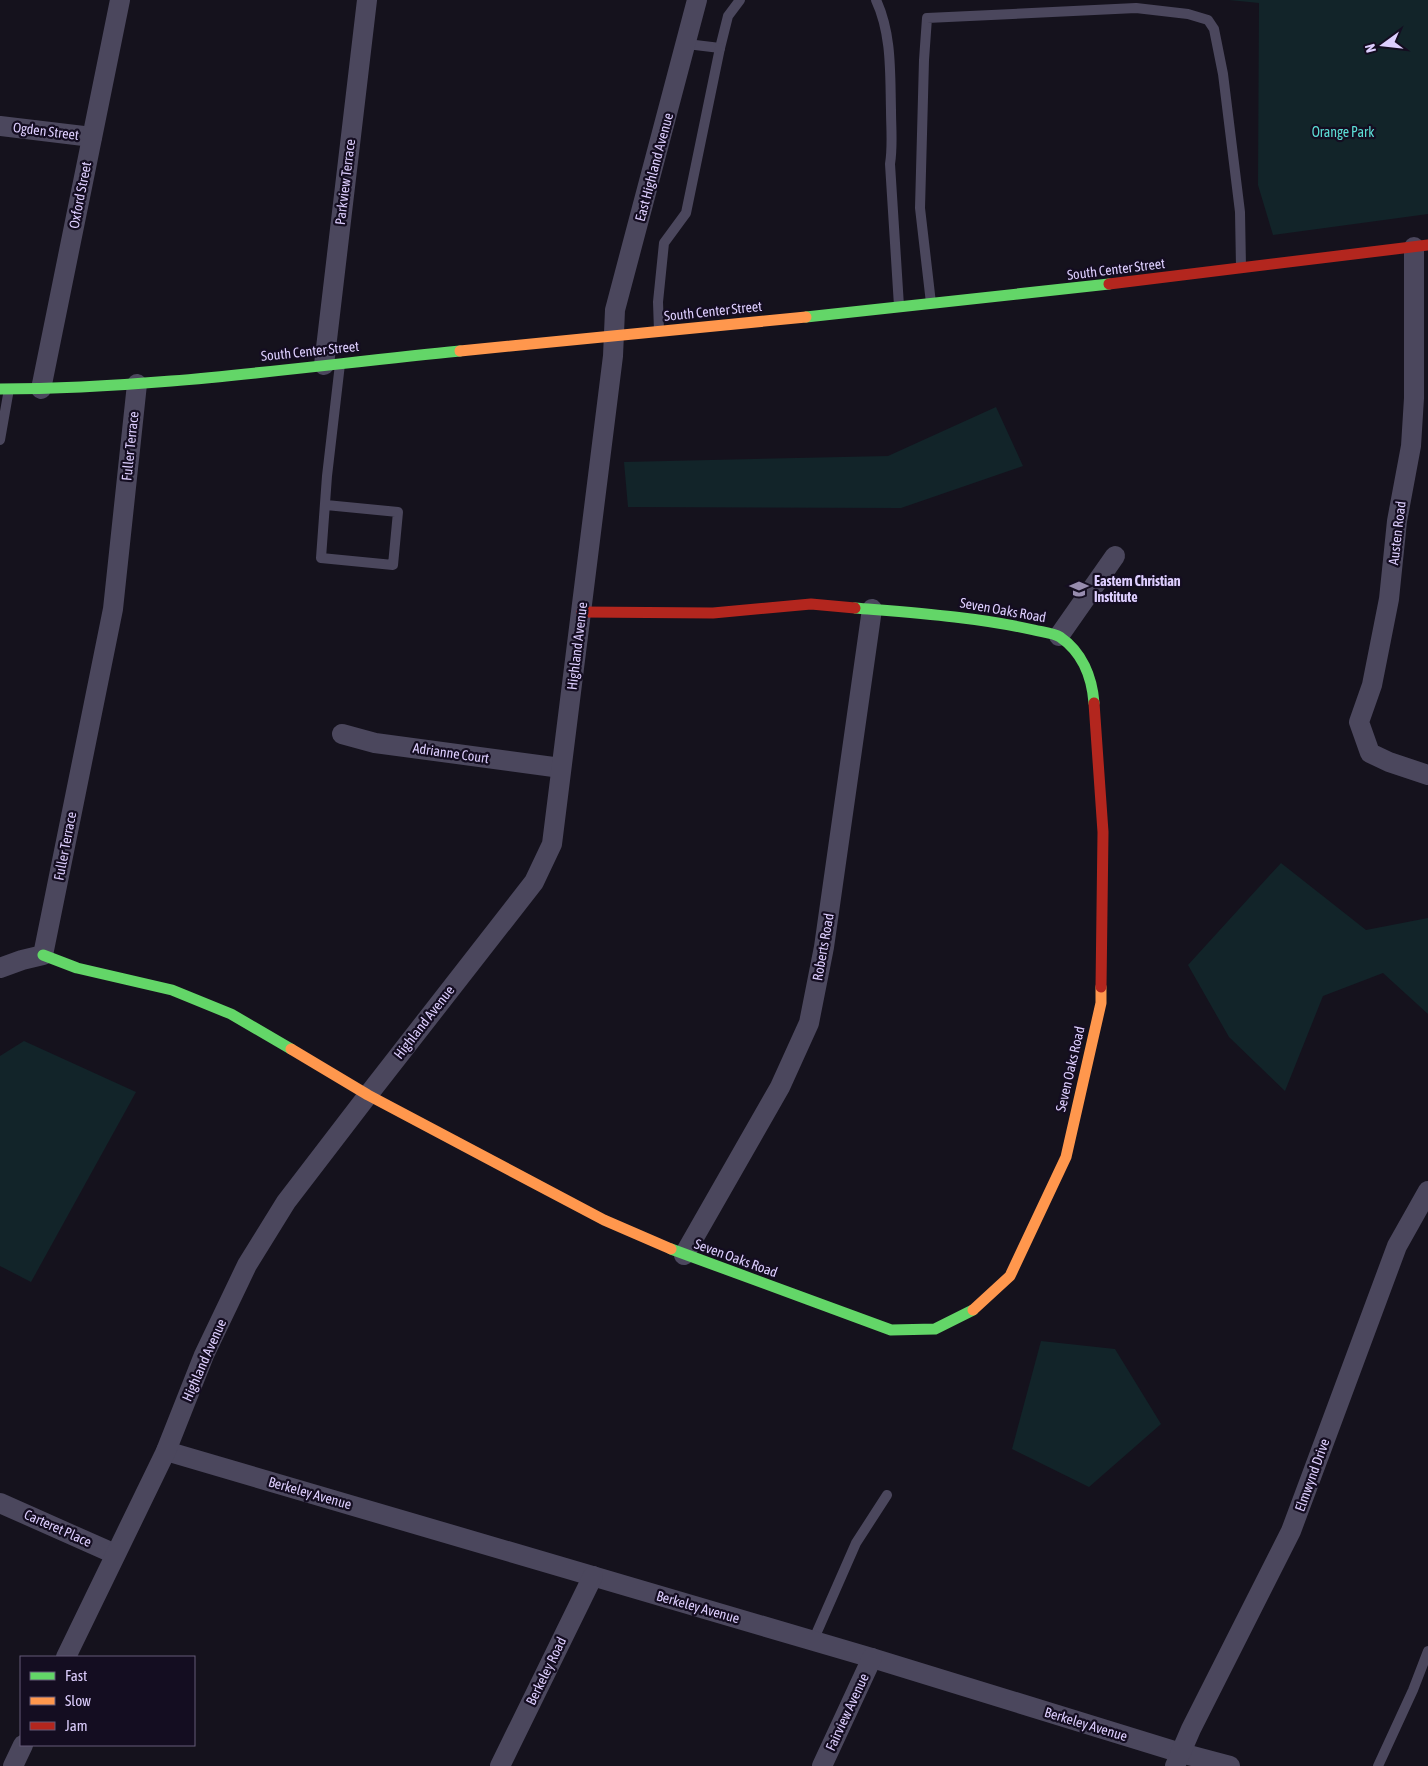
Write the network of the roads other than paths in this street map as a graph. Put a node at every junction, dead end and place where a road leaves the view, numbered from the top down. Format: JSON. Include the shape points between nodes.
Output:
{"nodes":[{"id":1,"x":120,"y":0,"type":"edge"},
{"id":2,"x":367,"y":0,"type":"edge"},
{"id":3,"x":697,"y":0,"type":"edge"},
{"id":4,"x":740,"y":0,"type":"edge"},
{"id":5,"x":876,"y":0,"type":"edge"},
{"id":6,"x":687,"y":44,"type":"junction"},
{"id":7,"x":720,"y":48,"type":"junction"},
{"id":8,"x":0,"y":126,"type":"edge"},
{"id":9,"x":92,"y":137,"type":"junction"},
{"id":10,"x":1421,"y":246,"type":"edge"},
{"id":11,"x":1241,"y":269,"type":"junction"},
{"id":12,"x":931,"y":304,"type":"junction"},
{"id":13,"x":899,"y":307,"type":"junction"},
{"id":14,"x":659,"y":331,"type":"junction"},
{"id":15,"x":614,"y":335,"type":"junction"},
{"id":16,"x":332,"y":364,"type":"junction"},
{"id":17,"x":137,"y":384,"type":"junction"},
{"id":18,"x":41,"y":389,"type":"junction"},
{"id":19,"x":4,"y":390,"type":"edge"},
{"id":20,"x":0,"y":440,"type":"edge"},
{"id":21,"x":326,"y":505,"type":"junction"},
{"id":22,"x":1115,"y":556,"type":"dead end"},
{"id":23,"x":872,"y":609,"type":"junction"},
{"id":24,"x":582,"y":612,"type":"junction"},
{"id":25,"x":1059,"y":636,"type":"junction"},
{"id":26,"x":342,"y":734,"type":"dead end"},
{"id":27,"x":561,"y":768,"type":"junction"},
{"id":28,"x":1428,"y":776,"type":"edge"},
{"id":29,"x":43,"y":955,"type":"junction"},
{"id":30,"x":0,"y":968,"type":"edge"},
{"id":31,"x":368,"y":1095,"type":"junction"},
{"id":32,"x":1428,"y":1191,"type":"edge"},
{"id":33,"x":684,"y":1255,"type":"junction"},
{"id":34,"x":166,"y":1451,"type":"junction"},
{"id":35,"x":887,"y":1495,"type":"dead end"},
{"id":36,"x":0,"y":1503,"type":"edge"},
{"id":37,"x":116,"y":1554,"type":"junction"},
{"id":38,"x":592,"y":1576,"type":"junction"},
{"id":39,"x":813,"y":1640,"type":"junction"},
{"id":40,"x":1428,"y":1651,"type":"edge"},
{"id":41,"x":66,"y":1656,"type":"edge"},
{"id":42,"x":872,"y":1658,"type":"junction"},
{"id":43,"x":23,"y":1746,"type":"edge"},
{"id":44,"x":1178,"y":1759,"type":"edge"},
{"id":45,"x":13,"y":1766,"type":"edge"},
{"id":46,"x":500,"y":1766,"type":"edge"},
{"id":47,"x":822,"y":1766,"type":"edge"},
{"id":48,"x":1230,"y":1766,"type":"edge"},
{"id":49,"x":1378,"y":1766,"type":"edge"}],
"edges":[{"from":1,"to":9,"type":"street","name":"Oxford Street"},
{"from":2,"to":16,"type":"street","name":"Parkview Terrace"},
{"from":3,"to":6,"type":"street","name":"East Highland Avenue"},
{"from":4,"to":7,"type":"lane","via":[[728,16]]},
{"from":5,"to":13,"type":"lane","via":[[885,28],[890,65],[893,149],[890,164]]},
{"from":6,"to":7,"type":"lane"},
{"from":6,"to":15,"type":"street","name":"East Highland Avenue","via":[[615,310]]},
{"from":7,"to":14,"type":"lane","via":[[686,213],[664,243],[658,302]]},
{"from":8,"to":9,"type":"street","name":"Ogden Street"},
{"from":9,"to":18,"type":"street","name":"Oxford Street"},
{"from":10,"to":11,"type":"street","name":"South Center Street"},
{"from":10,"to":28,"type":"street","name":"Austen Road","via":[[1411,446],[1397,521],[1390,599],[1372,685],[1359,722],[1370,753]]},
{"from":11,"to":12,"type":"street","name":"South Center Street"},
{"from":11,"to":12,"type":"lane","via":[[1240,212],[1223,74],[1214,29],[1208,20],[1188,14],[1136,8],[927,18],[920,208]]},
{"from":12,"to":13,"type":"street","name":"South Center Street"},
{"from":13,"to":14,"type":"street","name":"South Center Street"},
{"from":14,"to":15,"type":"street","name":"South Center Street"},
{"from":15,"to":16,"type":"street","name":"South Center Street"},
{"from":15,"to":24,"type":"street","name":"Highland Avenue"},
{"from":16,"to":17,"type":"street","name":"South Center Street"},
{"from":16,"to":21,"type":"lane"},
{"from":17,"to":18,"type":"street","name":"South Center Street"},
{"from":17,"to":29,"type":"street","name":"Fuller Terrace","via":[[113,609]]},
{"from":18,"to":19,"type":"street","name":"South Center Street"},
{"from":19,"to":20,"type":"lane"},
{"from":21,"to":21,"type":"lane","via":[[321,558],[393,565],[398,512]]},
{"from":22,"to":25,"type":"street"},
{"from":23,"to":24,"type":"street","name":"Seven Oaks Road","via":[[811,604],[713,613]]},
{"from":23,"to":25,"type":"street","name":"Seven Oaks Road","via":[[951,616]]},
{"from":23,"to":33,"type":"street","name":"Roberts Road","via":[[824,947],[809,1024],[780,1087]]},
{"from":24,"to":27,"type":"street","name":"Highland Avenue"},
{"from":25,"to":33,"type":"street","name":"Seven Oaks Road","via":[[1082,659],[1093,689],[1103,832],[1100,1003],[1066,1158],[1010,1276],[972,1311],[935,1329],[890,1330]]},
{"from":26,"to":27,"type":"street","name":"Adrianne Court","via":[[375,743]]},
{"from":27,"to":31,"type":"street","name":"Highland Avenue","via":[[552,844],[534,882]]},
{"from":29,"to":30,"type":"street"},
{"from":29,"to":31,"type":"street","via":[[77,968],[172,990],[231,1014]]},
{"from":31,"to":33,"type":"street","name":"Seven Oaks Road","via":[[604,1220]]},
{"from":31,"to":34,"type":"street","name":"Highland Avenue","via":[[286,1202],[247,1265],[204,1355]]},
{"from":32,"to":44,"type":"street","name":"Elmwynd Drive","via":[[1397,1246],[1291,1531]]},
{"from":34,"to":37,"type":"street","name":"Highland Avenue"},
{"from":34,"to":38,"type":"street","name":"Berkeley Avenue"},
{"from":35,"to":39,"type":"lane","via":[[856,1543]]},
{"from":36,"to":37,"type":"street","name":"Carteret Place"},
{"from":37,"to":41,"type":"street","name":"Highland Avenue"},
{"from":38,"to":39,"type":"street","name":"Berkeley Avenue"},
{"from":38,"to":46,"type":"street","name":"Berkeley Road"},
{"from":39,"to":42,"type":"street","name":"Berkeley Avenue"},
{"from":40,"to":49,"type":"lane"},
{"from":42,"to":44,"type":"street","name":"Berkeley Avenue"},
{"from":42,"to":47,"type":"street","name":"Fairview Avenue"},
{"from":43,"to":45,"type":"street"},
{"from":44,"to":48,"type":"street","name":"Berkeley Avenue"}]}
